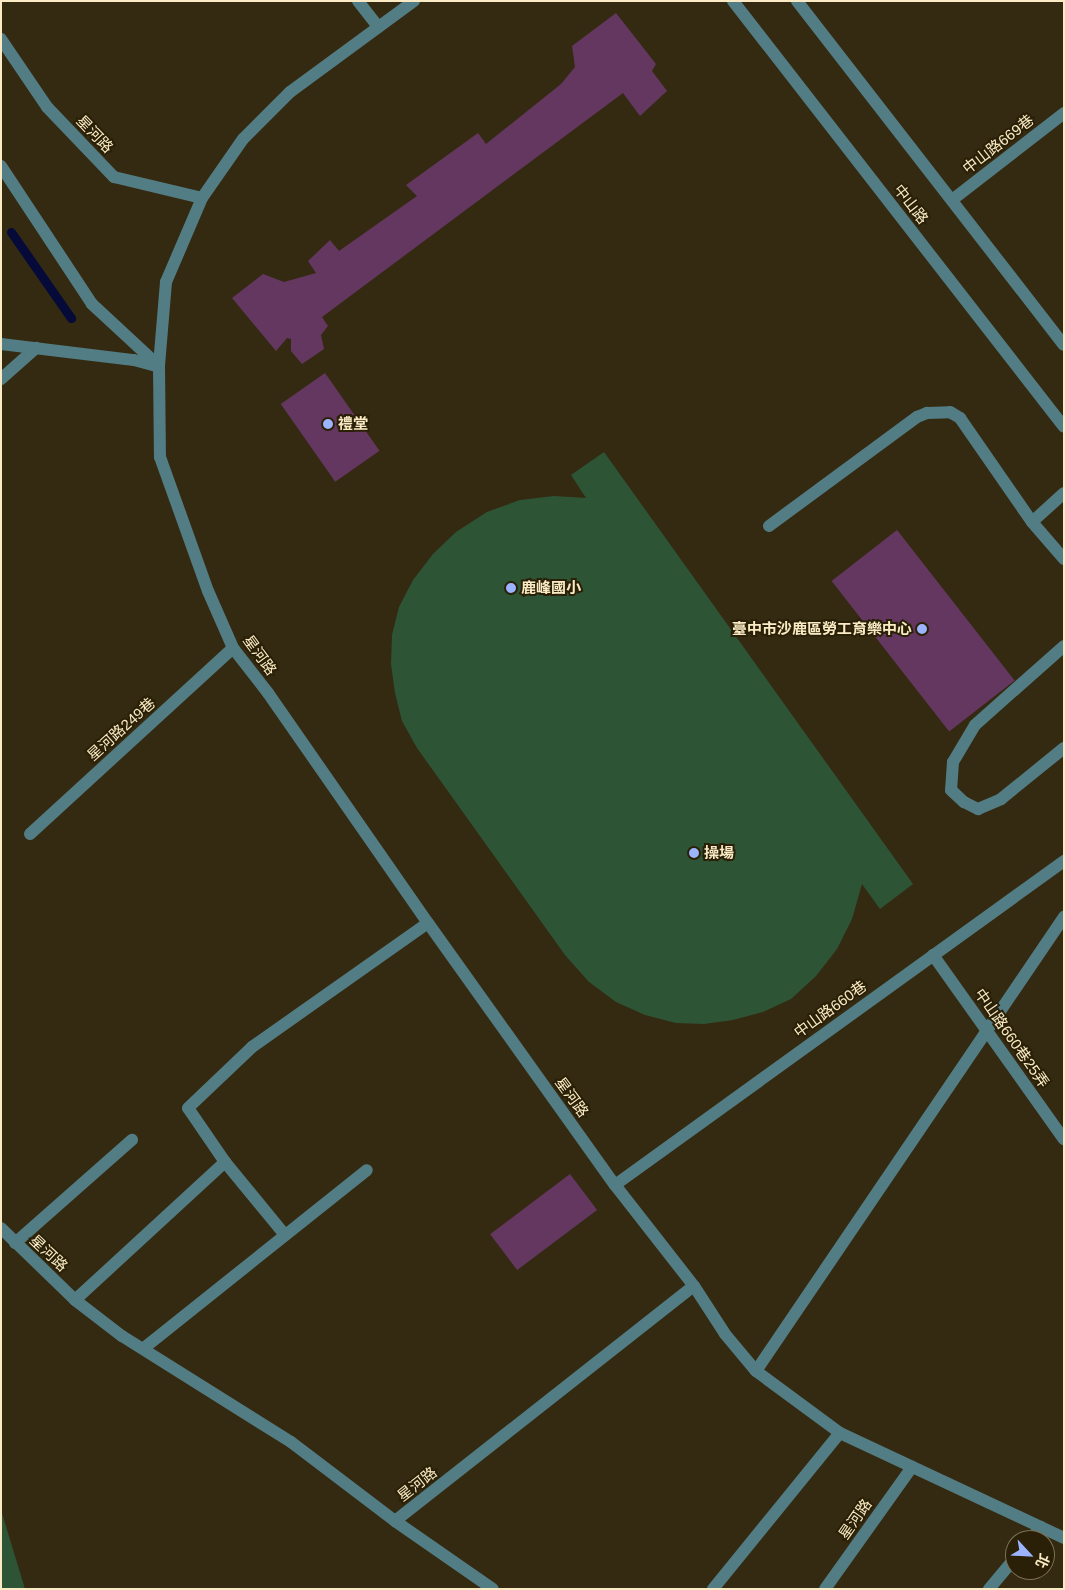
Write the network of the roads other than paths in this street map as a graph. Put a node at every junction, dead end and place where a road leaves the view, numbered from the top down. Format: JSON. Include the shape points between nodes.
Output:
{"nodes":[{"id":1,"x":358,"y":1,"type":"edge"},
{"id":2,"x":414,"y":1,"type":"edge"},
{"id":3,"x":733,"y":1,"type":"edge"},
{"id":4,"x":797,"y":1,"type":"edge"},
{"id":5,"x":378,"y":27,"type":"junction"},
{"id":6,"x":1,"y":39,"type":"edge"},
{"id":7,"x":1064,"y":113,"type":"edge"},
{"id":8,"x":1,"y":166,"type":"edge"},
{"id":9,"x":202,"y":198,"type":"junction"},
{"id":10,"x":952,"y":200,"type":"junction"},
{"id":11,"x":1,"y":344,"type":"edge"},
{"id":12,"x":1064,"y":345,"type":"edge"},
{"id":13,"x":36,"y":348,"type":"junction"},
{"id":14,"x":159,"y":366,"type":"junction"},
{"id":15,"x":1,"y":379,"type":"edge"},
{"id":16,"x":1064,"y":427,"type":"edge"},
{"id":17,"x":1064,"y":493,"type":"edge"},
{"id":18,"x":1032,"y":522,"type":"junction"},
{"id":19,"x":769,"y":526,"type":"dead end"},
{"id":20,"x":1064,"y":559,"type":"edge"},
{"id":21,"x":1064,"y":646,"type":"edge"},
{"id":22,"x":233,"y":648,"type":"junction"},
{"id":23,"x":1064,"y":748,"type":"edge"},
{"id":24,"x":30,"y":834,"type":"dead end"},
{"id":25,"x":1064,"y":861,"type":"edge"},
{"id":26,"x":1064,"y":917,"type":"edge"},
{"id":27,"x":428,"y":923,"type":"junction"},
{"id":28,"x":933,"y":955,"type":"junction"},
{"id":29,"x":986,"y":1031,"type":"junction"},
{"id":30,"x":1064,"y":1139,"type":"edge"},
{"id":31,"x":132,"y":1140,"type":"dead end"},
{"id":32,"x":225,"y":1162,"type":"junction"},
{"id":33,"x":366,"y":1170,"type":"dead end"},
{"id":34,"x":615,"y":1185,"type":"junction"},
{"id":35,"x":1,"y":1228,"type":"edge"},
{"id":36,"x":284,"y":1235,"type":"junction"},
{"id":37,"x":15,"y":1244,"type":"junction"},
{"id":38,"x":694,"y":1286,"type":"junction"},
{"id":39,"x":75,"y":1300,"type":"junction"},
{"id":40,"x":144,"y":1348,"type":"junction"},
{"id":41,"x":756,"y":1371,"type":"junction"},
{"id":42,"x":840,"y":1433,"type":"junction"},
{"id":43,"x":912,"y":1467,"type":"junction"},
{"id":44,"x":395,"y":1521,"type":"junction"},
{"id":45,"x":1041,"y":1527,"type":"junction"},
{"id":46,"x":1038,"y":1530,"type":"edge"},
{"id":47,"x":1064,"y":1538,"type":"edge"},
{"id":48,"x":1005,"y":1570,"type":"edge"},
{"id":49,"x":493,"y":1589,"type":"edge"},
{"id":50,"x":713,"y":1589,"type":"edge"},
{"id":51,"x":825,"y":1589,"type":"edge"},
{"id":52,"x":989,"y":1589,"type":"edge"}],
"edges":[{"from":1,"to":5,"type":"street"},
{"from":2,"to":5,"type":"street","name":"星河路"},
{"from":3,"to":16,"type":"street","name":"中山路"},
{"from":4,"to":10,"type":"street"},
{"from":5,"to":9,"type":"street","name":"星河路","via":[[290,92],[244,139]]},
{"from":6,"to":9,"type":"street","name":"星河路","via":[[47,107],[114,176]]},
{"from":7,"to":10,"type":"street","name":"中山路669巷"},
{"from":8,"to":14,"type":"street","via":[[92,304]]},
{"from":9,"to":14,"type":"street","name":"星河路","via":[[166,282]]},
{"from":10,"to":12,"type":"street"},
{"from":11,"to":13,"type":"street"},
{"from":13,"to":14,"type":"street"},
{"from":13,"to":15,"type":"street"},
{"from":14,"to":22,"type":"street","name":"星河路","via":[[160,457],[208,591]]},
{"from":17,"to":18,"type":"street"},
{"from":18,"to":19,"type":"street","via":[[960,418],[950,412],[917,417]]},
{"from":18,"to":20,"type":"street"},
{"from":21,"to":23,"type":"street","via":[[975,724],[953,762],[952,790],[964,802],[978,809],[1001,800]]},
{"from":22,"to":24,"type":"street","name":"星河路249巷"},
{"from":22,"to":27,"type":"street","name":"星河路","via":[[268,693]]},
{"from":25,"to":28,"type":"street","name":"中山路660巷"},
{"from":26,"to":29,"type":"street"},
{"from":27,"to":32,"type":"street","via":[[252,1047],[188,1108]]},
{"from":27,"to":34,"type":"street","name":"星河路"},
{"from":28,"to":29,"type":"street","name":"中山路660巷25弄"},
{"from":28,"to":34,"type":"street","name":"中山路660巷"},
{"from":29,"to":30,"type":"street","name":"中山路660巷25弄"},
{"from":29,"to":41,"type":"street"},
{"from":31,"to":37,"type":"street"},
{"from":32,"to":36,"type":"street"},
{"from":32,"to":39,"type":"street"},
{"from":33,"to":36,"type":"street"},
{"from":34,"to":38,"type":"street","name":"星河路"},
{"from":35,"to":37,"type":"street","name":"星河路"},
{"from":36,"to":40,"type":"street"},
{"from":37,"to":39,"type":"street","name":"星河路"},
{"from":38,"to":41,"type":"street","name":"星河路"},
{"from":38,"to":44,"type":"street","name":"星河路"},
{"from":39,"to":40,"type":"street","name":"星河路","via":[[122,1336]]},
{"from":40,"to":44,"type":"street","name":"星河路","via":[[291,1442]]},
{"from":41,"to":42,"type":"street","name":"星河路"},
{"from":42,"to":43,"type":"street","name":"星河路"},
{"from":42,"to":50,"type":"street"},
{"from":43,"to":45,"type":"street","name":"星河路"},
{"from":43,"to":51,"type":"street","name":"星河路"},
{"from":44,"to":49,"type":"street","name":"星河路"},
{"from":45,"to":46,"type":"street"},
{"from":45,"to":47,"type":"street","name":"星河路"},
{"from":48,"to":52,"type":"street"}]}
